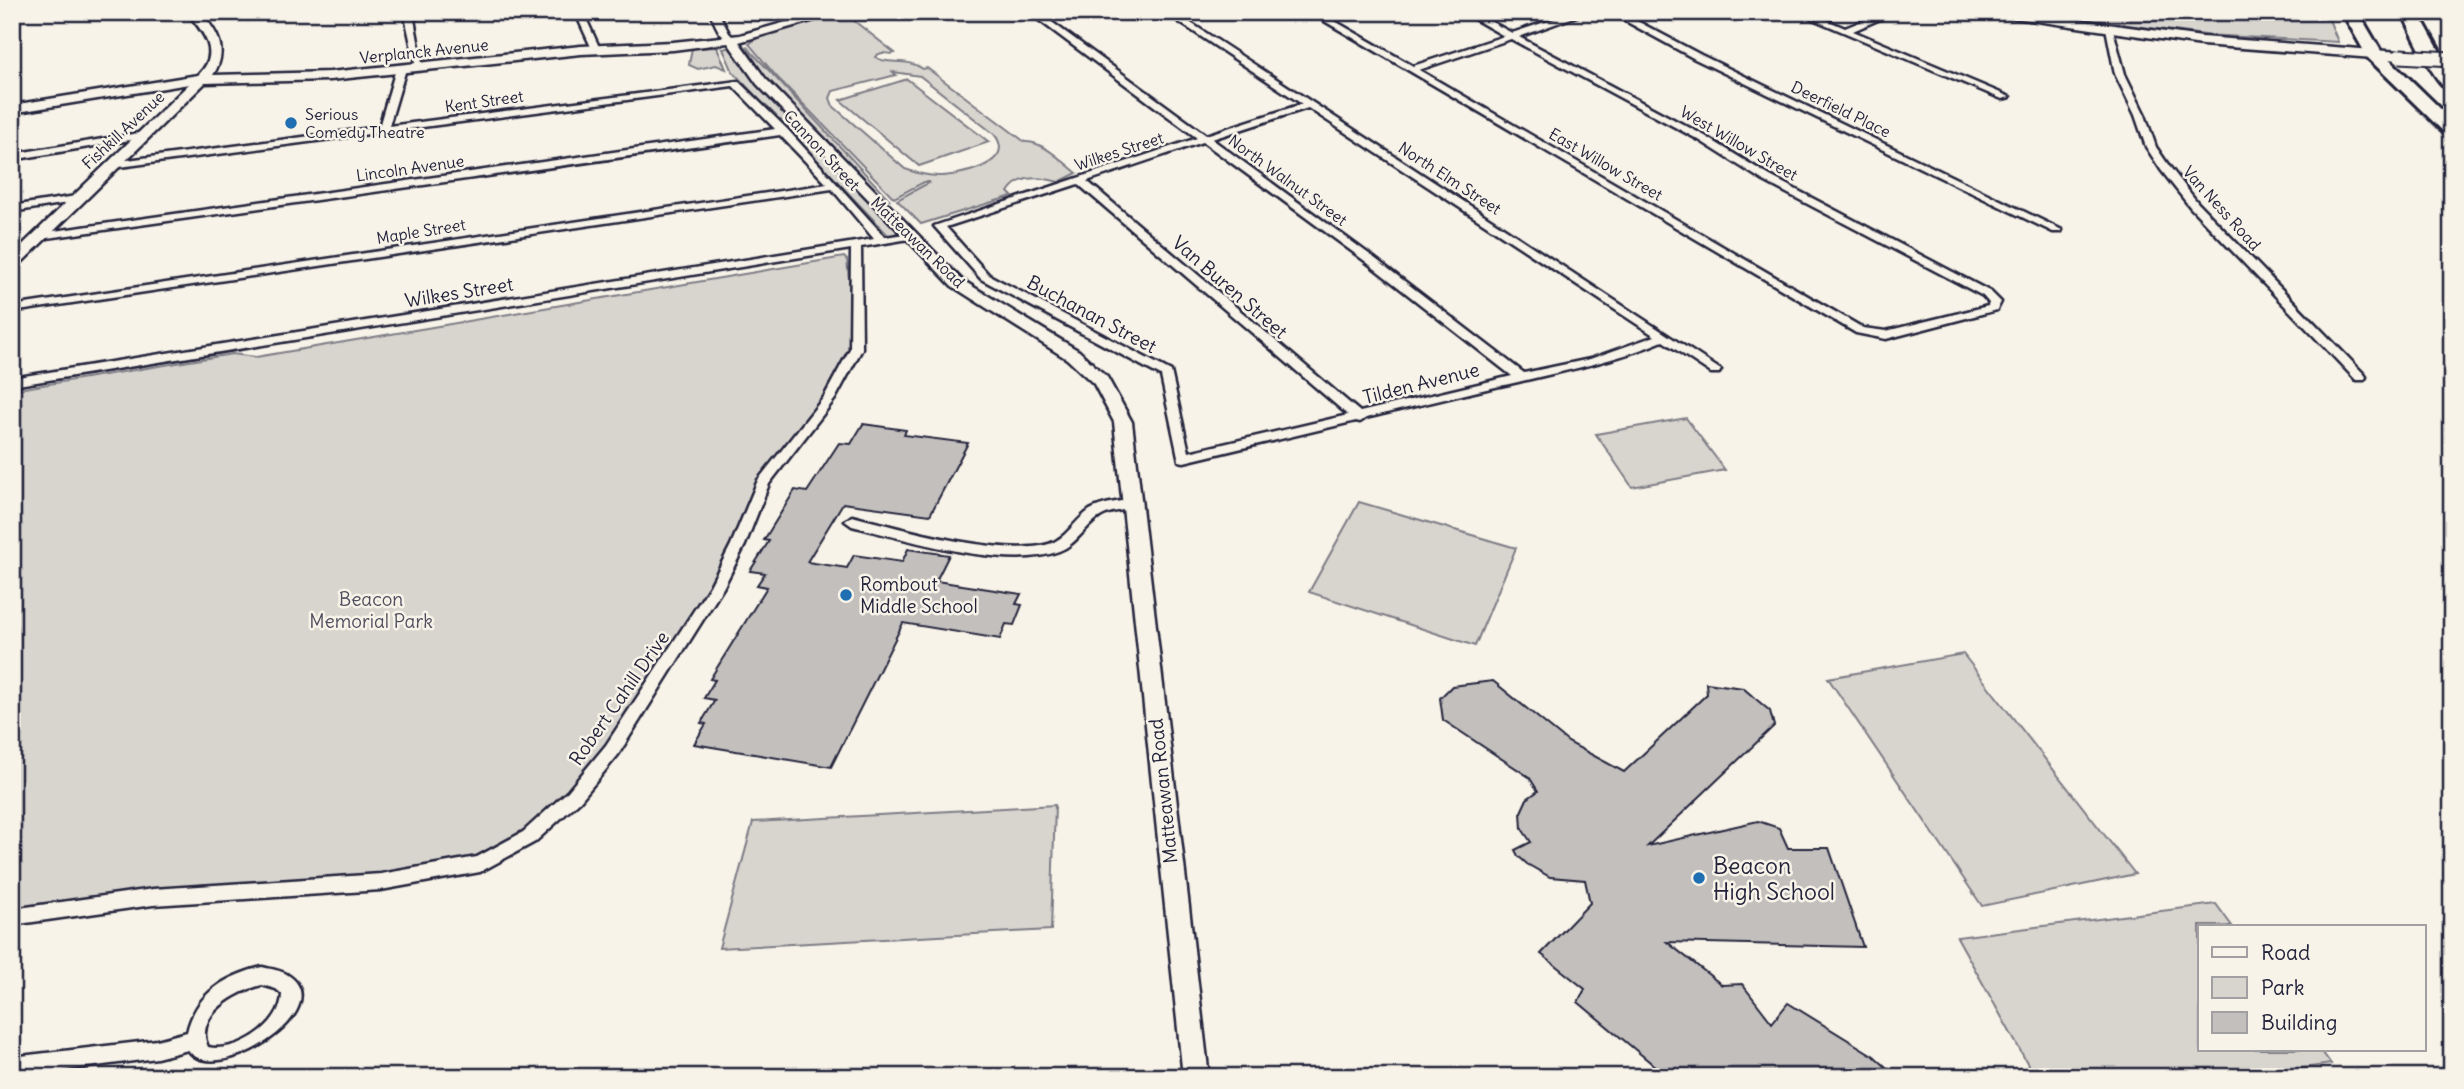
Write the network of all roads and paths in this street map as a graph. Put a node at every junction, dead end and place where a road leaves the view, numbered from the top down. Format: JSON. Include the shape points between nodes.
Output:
{"nodes":[{"id":1,"x":193,"y":12,"type":"edge"},
{"id":2,"x":435,"y":12,"type":"edge"},
{"id":3,"x":579,"y":12,"type":"edge"},
{"id":4,"x":714,"y":12,"type":"edge"},
{"id":5,"x":836,"y":12,"type":"edge"},
{"id":6,"x":1032,"y":12,"type":"edge"},
{"id":7,"x":1168,"y":12,"type":"edge"},
{"id":8,"x":1313,"y":12,"type":"edge"},
{"id":9,"x":1466,"y":12,"type":"edge"},
{"id":10,"x":1584,"y":12,"type":"edge"},
{"id":11,"x":1613,"y":12,"type":"edge"},
{"id":12,"x":1800,"y":12,"type":"edge"},
{"id":13,"x":1892,"y":12,"type":"edge"},
{"id":14,"x":1994,"y":12,"type":"edge"},
{"id":15,"x":2350,"y":12,"type":"edge"},
{"id":16,"x":2410,"y":12,"type":"edge"},
{"id":17,"x":2426,"y":12,"type":"edge"},
{"id":18,"x":408,"y":15,"type":"edge"},
{"id":19,"x":2109,"y":30,"type":"junction"},
{"id":20,"x":1846,"y":31,"type":"junction"},
{"id":21,"x":1511,"y":36,"type":"junction"},
{"id":22,"x":731,"y":39,"type":"junction"},
{"id":23,"x":596,"y":49,"type":"junction"},
{"id":24,"x":2374,"y":54,"type":"junction"},
{"id":25,"x":2452,"y":60,"type":"edge"},
{"id":26,"x":420,"y":67,"type":"junction"},
{"id":27,"x":401,"y":69,"type":"junction"},
{"id":28,"x":1411,"y":70,"type":"junction"},
{"id":29,"x":204,"y":78,"type":"junction"},
{"id":30,"x":735,"y":82,"type":"joint"},
{"id":31,"x":2452,"y":87,"type":"edge"},
{"id":32,"x":2005,"y":97,"type":"dead end"},
{"id":33,"x":1310,"y":104,"type":"junction"},
{"id":34,"x":12,"y":109,"type":"edge"},
{"id":35,"x":2452,"y":130,"type":"edge"},
{"id":36,"x":383,"y":131,"type":"junction"},
{"id":37,"x":784,"y":131,"type":"junction"},
{"id":38,"x":145,"y":135,"type":"junction"},
{"id":39,"x":1205,"y":139,"type":"junction"},
{"id":40,"x":12,"y":157,"type":"edge"},
{"id":41,"x":112,"y":165,"type":"junction"},
{"id":42,"x":1080,"y":180,"type":"junction"},
{"id":43,"x":835,"y":186,"type":"junction"},
{"id":44,"x":76,"y":199,"type":"junction"},
{"id":45,"x":12,"y":209,"type":"edge"},
{"id":46,"x":939,"y":226,"type":"joint"},
{"id":47,"x":2057,"y":230,"type":"dead end"},
{"id":48,"x":40,"y":236,"type":"junction"},
{"id":49,"x":911,"y":236,"type":"junction"},
{"id":50,"x":883,"y":242,"type":"junction"},
{"id":51,"x":856,"y":247,"type":"junction"},
{"id":52,"x":12,"y":264,"type":"edge"},
{"id":53,"x":12,"y":309,"type":"edge"},
{"id":54,"x":1886,"y":335,"type":"joint"},
{"id":55,"x":1664,"y":337,"type":"junction"},
{"id":56,"x":1716,"y":370,"type":"dead end"},
{"id":57,"x":1522,"y":377,"type":"junction"},
{"id":58,"x":2360,"y":377,"type":"dead end"},
{"id":59,"x":12,"y":382,"type":"edge"},
{"id":60,"x":1360,"y":418,"type":"junction"},
{"id":61,"x":1184,"y":458,"type":"joint"},
{"id":62,"x":1132,"y":504,"type":"junction"},
{"id":63,"x":852,"y":521,"type":"dead end"},
{"id":64,"x":12,"y":917,"type":"edge"},
{"id":65,"x":194,"y":1039,"type":"junction"},
{"id":66,"x":12,"y":1067,"type":"edge"},
{"id":67,"x":1196,"y":1077,"type":"edge"}],
"edges":[{"from":1,"to":29,"type":"street","name":"Fishkill Avenue","via":[[216,39],[218,49]]},
{"from":2,"to":18,"type":"street"},
{"from":3,"to":23,"type":"street"},
{"from":4,"to":22,"type":"street"},
{"from":5,"to":22,"type":"street","name":"Verplanck Avenue"},
{"from":6,"to":39,"type":"street","name":"North Walnut Street"},
{"from":7,"to":33,"type":"street","name":"North Elm Street"},
{"from":8,"to":28,"type":"street","name":"East Willow Street"},
{"from":9,"to":21,"type":"street","name":"West Willow Street"},
{"from":10,"to":21,"type":"street"},
{"from":11,"to":47,"type":"street","name":"Deerfield Place"},
{"from":12,"to":20,"type":"street"},
{"from":13,"to":20,"type":"street"},
{"from":14,"to":19,"type":"street"},
{"from":15,"to":24,"type":"highway"},
{"from":16,"to":31,"type":"highway"},
{"from":17,"to":25,"type":"highway"},
{"from":18,"to":26,"type":"street"},
{"from":19,"to":24,"type":"street"},
{"from":19,"to":58,"type":"street","name":"Van Ness Road","via":[[2120,74],[2151,147],[2173,179]]},
{"from":20,"to":32,"type":"street"},
{"from":21,"to":28,"type":"street"},
{"from":21,"to":54,"type":"street","name":"West Willow Street","via":[[1702,138],[1766,178],[1966,282],[1995,302],[1986,311]]},
{"from":22,"to":23,"type":"street","name":"Verplanck Avenue"},
{"from":22,"to":49,"type":"street","name":"Matteawan Road","via":[[761,81]]},
{"from":23,"to":26,"type":"street","name":"Verplanck Avenue"},
{"from":24,"to":25,"type":"street","bridge":true},
{"from":24,"to":35,"type":"highway"},
{"from":26,"to":27,"type":"street","name":"Verplanck Avenue"},
{"from":27,"to":29,"type":"street","name":"Verplanck Avenue","via":[[303,77]]},
{"from":27,"to":36,"type":"street"},
{"from":28,"to":54,"type":"street","name":"East Willow Street","via":[[1860,331]]},
{"from":29,"to":34,"type":"street","name":"Verplanck Avenue"},
{"from":29,"to":38,"type":"street","name":"Fishkill Avenue"},
{"from":30,"to":36,"type":"street","name":"Kent Street"},
{"from":30,"to":37,"type":"street","name":"Cannon Street"},
{"from":33,"to":39,"type":"street","name":"Wilkes Street"},
{"from":33,"to":55,"type":"street","name":"North Elm Street"},
{"from":36,"to":41,"type":"street","name":"Kent Street"},
{"from":37,"to":43,"type":"street","name":"Cannon Street"},
{"from":37,"to":48,"type":"street","name":"Lincoln Avenue"},
{"from":38,"to":40,"type":"street"},
{"from":38,"to":41,"type":"street","name":"Fishkill Avenue"},
{"from":39,"to":42,"type":"street","name":"Wilkes Street"},
{"from":39,"to":57,"type":"street","name":"North Walnut Street"},
{"from":41,"to":44,"type":"street","name":"Fishkill Avenue"},
{"from":42,"to":46,"type":"street","name":"Wilkes Street"},
{"from":42,"to":60,"type":"street","name":"Van Buren Street"},
{"from":43,"to":50,"type":"street","name":"Cannon Street"},
{"from":43,"to":53,"type":"street","name":"Maple Street"},
{"from":44,"to":45,"type":"street"},
{"from":44,"to":48,"type":"street","name":"Fishkill Avenue"},
{"from":46,"to":61,"type":"street","name":"Buchanan Street","via":[[985,277],[1167,374]]},
{"from":48,"to":52,"type":"street","name":"Fishkill Avenue"},
{"from":49,"to":50,"type":"street","name":"Wilkes Street"},
{"from":49,"to":62,"type":"street","name":"Matteawan Road","via":[[957,283],[1073,355],[1101,381],[1123,422]]},
{"from":50,"to":51,"type":"street","name":"Wilkes Street"},
{"from":51,"to":59,"type":"street","name":"Wilkes Street"},
{"from":51,"to":64,"type":"street","name":"Robert Cahill Drive","via":[[856,349],[829,399],[763,483],[716,588],[612,750],[575,796],[529,837],[480,864],[393,880],[153,897]]},
{"from":55,"to":56,"type":"street","name":"North Elm Street"},
{"from":55,"to":57,"type":"street","name":"Tilden Avenue","via":[[1617,357]]},
{"from":57,"to":60,"type":"street","name":"Tilden Avenue"},
{"from":60,"to":61,"type":"street","name":"Tilden Avenue"},
{"from":62,"to":63,"type":"street","via":[[1102,510],[1065,543],[1027,553],[929,540]]},
{"from":62,"to":67,"type":"street","name":"Matteawan Road"},
{"from":65,"to":65,"type":"street","via":[[206,1056],[218,1059],[250,1051],[277,1029],[291,1003],[290,992],[275,977],[262,976],[229,988],[203,1012]]},
{"from":65,"to":66,"type":"street","via":[[157,1049]]}]}
